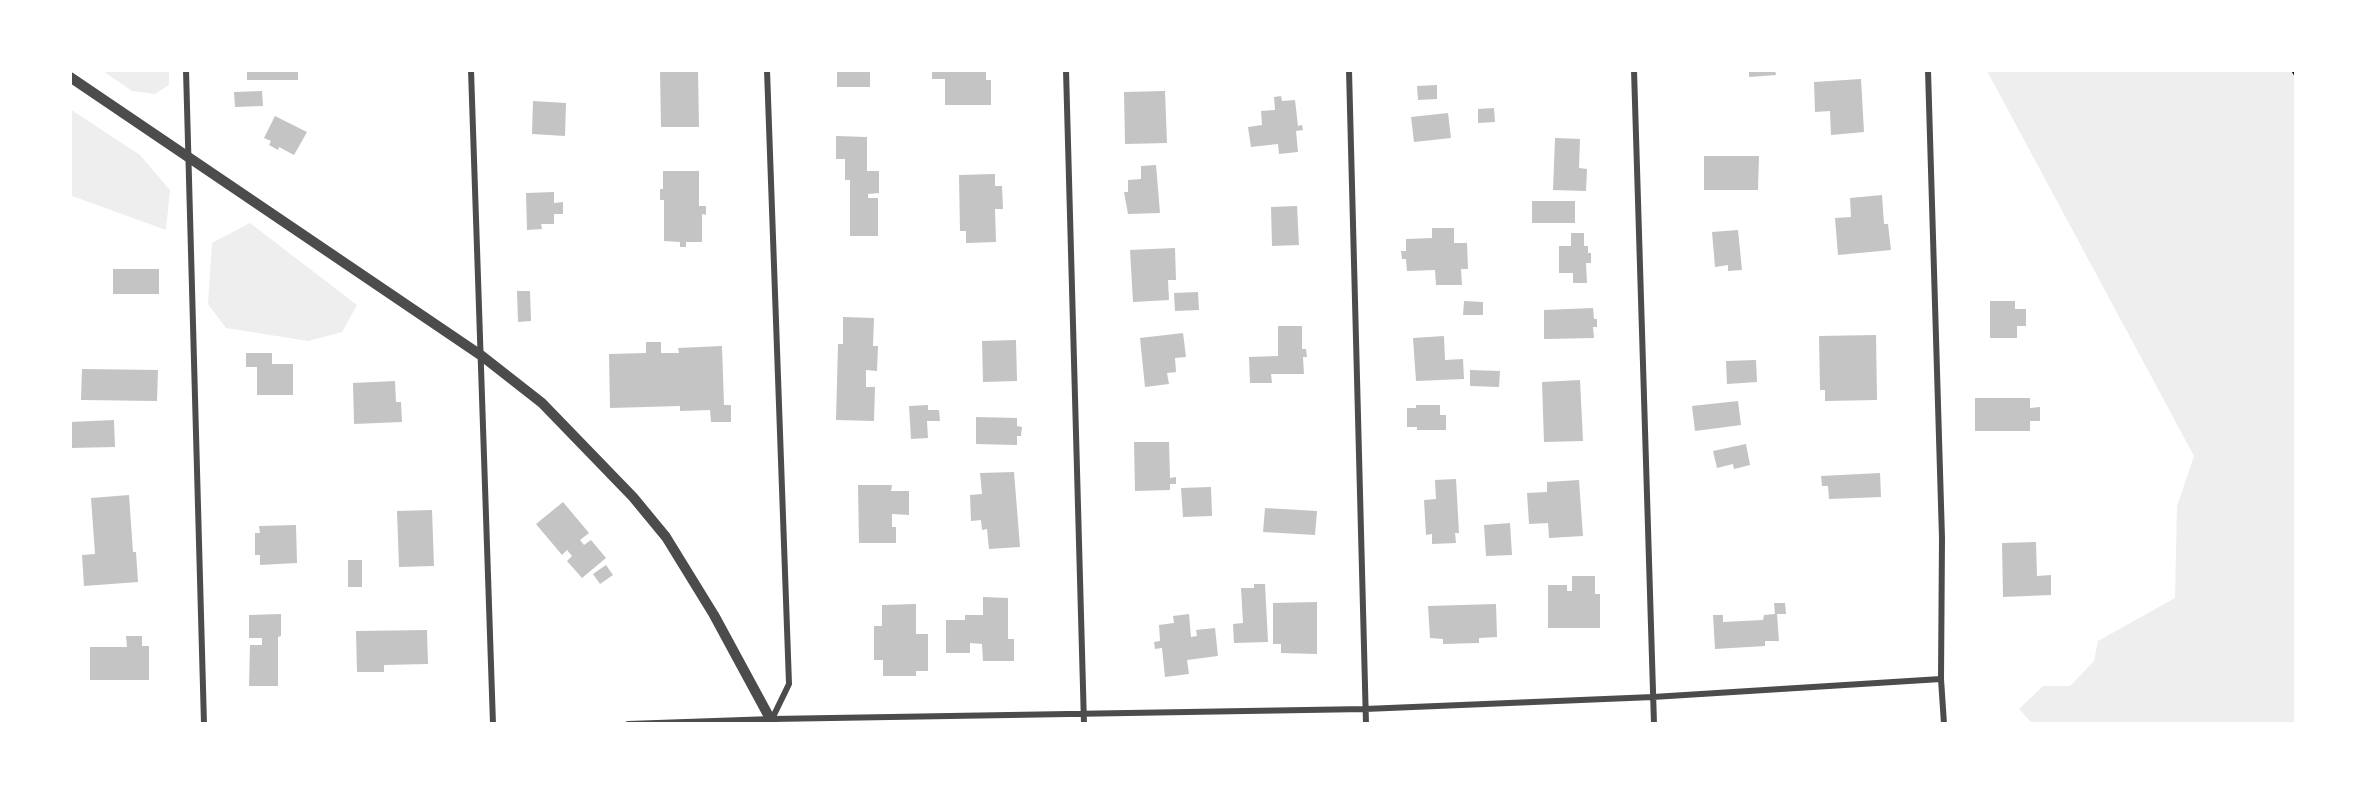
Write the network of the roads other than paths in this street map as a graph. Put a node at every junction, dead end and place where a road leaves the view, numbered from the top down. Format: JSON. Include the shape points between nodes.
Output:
{"nodes":[{"id":1,"x":186,"y":70,"type":"edge"},
{"id":2,"x":471,"y":70,"type":"edge"},
{"id":3,"x":767,"y":70,"type":"edge"},
{"id":4,"x":1065,"y":70,"type":"edge"},
{"id":5,"x":1349,"y":70,"type":"edge"},
{"id":6,"x":1634,"y":70,"type":"edge"},
{"id":7,"x":1928,"y":70,"type":"edge"},
{"id":8,"x":70,"y":77,"type":"edge"},
{"id":9,"x":189,"y":158,"type":"junction"},
{"id":10,"x":482,"y":356,"type":"junction"},
{"id":11,"x":1941,"y":679,"type":"junction"},
{"id":12,"x":1653,"y":697,"type":"junction"},
{"id":13,"x":1365,"y":709,"type":"junction"},
{"id":14,"x":1083,"y":713,"type":"junction"},
{"id":15,"x":772,"y":721,"type":"edge"},
{"id":16,"x":204,"y":723,"type":"edge"},
{"id":17,"x":493,"y":723,"type":"edge"},
{"id":18,"x":628,"y":723,"type":"edge"},
{"id":19,"x":1084,"y":723,"type":"edge"},
{"id":20,"x":1366,"y":723,"type":"edge"},
{"id":21,"x":1654,"y":723,"type":"edge"},
{"id":22,"x":1944,"y":723,"type":"edge"}],
"edges":[{"from":1,"to":9,"type":"street"},
{"from":2,"to":10,"type":"street"},
{"from":3,"to":15,"type":"street","via":[[789,684]]},
{"from":4,"to":14,"type":"street"},
{"from":5,"to":13,"type":"street"},
{"from":6,"to":12,"type":"street"},
{"from":7,"to":11,"type":"street","via":[[1942,538]]},
{"from":8,"to":9,"type":"street"},
{"from":9,"to":10,"type":"street"},
{"from":9,"to":16,"type":"street"},
{"from":10,"to":15,"type":"street","via":[[542,404],[633,497],[666,537]]},
{"from":10,"to":17,"type":"street"},
{"from":11,"to":12,"type":"street"},
{"from":11,"to":22,"type":"street"},
{"from":12,"to":13,"type":"street"},
{"from":12,"to":21,"type":"street"},
{"from":13,"to":14,"type":"street"},
{"from":13,"to":20,"type":"street"},
{"from":14,"to":15,"type":"street"},
{"from":14,"to":19,"type":"street"},
{"from":15,"to":18,"type":"street"}]}
